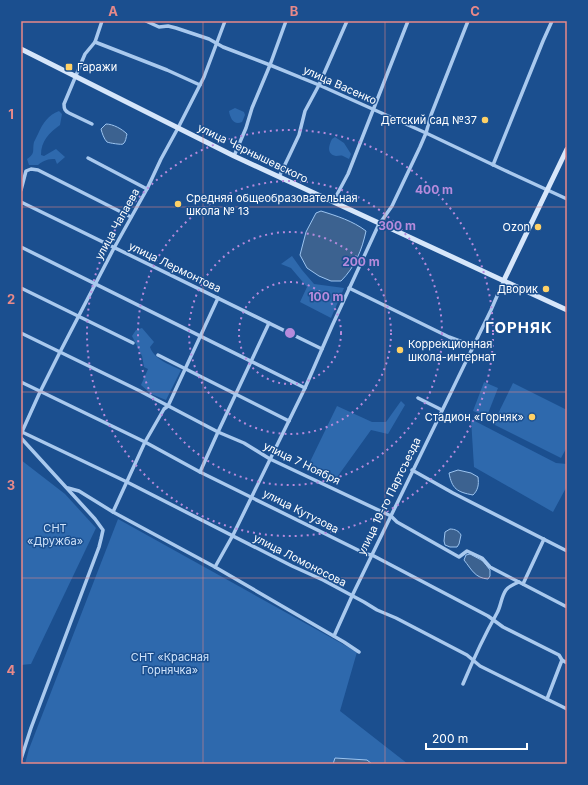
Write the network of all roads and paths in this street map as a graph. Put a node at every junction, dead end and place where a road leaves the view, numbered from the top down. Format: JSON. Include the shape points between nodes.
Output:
{"nodes":[{"id":1,"x":102,"y":21,"type":"edge"},
{"id":2,"x":146,"y":21,"type":"edge"},
{"id":3,"x":169,"y":21,"type":"edge"},
{"id":4,"x":225,"y":21,"type":"edge"},
{"id":5,"x":286,"y":21,"type":"edge"},
{"id":6,"x":348,"y":21,"type":"edge"},
{"id":7,"x":408,"y":21,"type":"edge"},
{"id":8,"x":468,"y":21,"type":"edge"},
{"id":9,"x":552,"y":21,"type":"edge"},
{"id":10,"x":168,"y":26,"type":"junction"},
{"id":11,"x":94,"y":42,"type":"junction"},
{"id":12,"x":216,"y":44,"type":"junction"},
{"id":13,"x":21,"y":49,"type":"edge"},
{"id":14,"x":270,"y":65,"type":"junction"},
{"id":15,"x":76,"y":76,"type":"junction"},
{"id":16,"x":200,"y":85,"type":"junction"},
{"id":17,"x":319,"y":85,"type":"junction"},
{"id":18,"x":373,"y":110,"type":"junction"},
{"id":19,"x":92,"y":124,"type":"dead end"},
{"id":20,"x":178,"y":128,"type":"junction"},
{"id":21,"x":426,"y":133,"type":"junction"},
{"id":22,"x":567,"y":149,"type":"edge"},
{"id":23,"x":234,"y":156,"type":"junction"},
{"id":24,"x":88,"y":158,"type":"dead end"},
{"id":25,"x":493,"y":165,"type":"junction"},
{"id":26,"x":279,"y":177,"type":"junction"},
{"id":27,"x":147,"y":189,"type":"junction"},
{"id":28,"x":21,"y":190,"type":"edge"},
{"id":29,"x":547,"y":190,"type":"junction"},
{"id":30,"x":567,"y":199,"type":"edge"},
{"id":31,"x":21,"y":202,"type":"edge"},
{"id":32,"x":333,"y":202,"type":"junction"},
{"id":33,"x":131,"y":217,"type":"junction"},
{"id":34,"x":379,"y":224,"type":"junction"},
{"id":35,"x":21,"y":248,"type":"edge"},
{"id":36,"x":114,"y":248,"type":"junction"},
{"id":37,"x":504,"y":280,"type":"junction"},
{"id":38,"x":96,"y":284,"type":"junction"},
{"id":39,"x":21,"y":288,"type":"edge"},
{"id":40,"x":349,"y":288,"type":"junction"},
{"id":41,"x":218,"y":298,"type":"junction"},
{"id":42,"x":567,"y":310,"type":"edge"},
{"id":43,"x":79,"y":316,"type":"junction"},
{"id":44,"x":269,"y":323,"type":"junction"},
{"id":45,"x":21,"y":333,"type":"edge"},
{"id":46,"x":200,"y":336,"type":"junction"},
{"id":47,"x":133,"y":343,"type":"dead end"},
{"id":48,"x":473,"y":346,"type":"junction"},
{"id":49,"x":322,"y":349,"type":"junction"},
{"id":50,"x":60,"y":352,"type":"junction"},
{"id":51,"x":158,"y":355,"type":"dead end"},
{"id":52,"x":251,"y":361,"type":"junction"},
{"id":53,"x":185,"y":369,"type":"junction"},
{"id":54,"x":21,"y":382,"type":"edge"},
{"id":55,"x":305,"y":388,"type":"junction"},
{"id":56,"x":40,"y":392,"type":"junction"},
{"id":57,"x":235,"y":394,"type":"junction"},
{"id":58,"x":418,"y":398,"type":"dead end"},
{"id":59,"x":168,"y":406,"type":"junction"},
{"id":60,"x":442,"y":410,"type":"junction"},
{"id":61,"x":289,"y":421,"type":"junction"},
{"id":62,"x":218,"y":432,"type":"junction"},
{"id":63,"x":21,"y":433,"type":"edge"},
{"id":64,"x":21,"y":438,"type":"edge"},
{"id":65,"x":145,"y":442,"type":"junction"},
{"id":66,"x":270,"y":459,"type":"junction"},
{"id":67,"x":412,"y":470,"type":"junction"},
{"id":68,"x":200,"y":472,"type":"junction"},
{"id":69,"x":127,"y":482,"type":"junction"},
{"id":70,"x":67,"y":488,"type":"junction"},
{"id":71,"x":251,"y":497,"type":"junction"},
{"id":72,"x":113,"y":512,"type":"junction"},
{"id":73,"x":391,"y":516,"type":"junction"},
{"id":74,"x":233,"y":535,"type":"junction"},
{"id":75,"x":544,"y":539,"type":"junction"},
{"id":76,"x":567,"y":551,"type":"edge"},
{"id":77,"x":372,"y":555,"type":"junction"},
{"id":78,"x":215,"y":567,"type":"junction"},
{"id":79,"x":521,"y":583,"type":"junction"},
{"id":80,"x":352,"y":596,"type":"junction"},
{"id":81,"x":567,"y":607,"type":"edge"},
{"id":82,"x":493,"y":620,"type":"junction"},
{"id":83,"x":334,"y":636,"type":"junction"},
{"id":84,"x":359,"y":652,"type":"dead end"},
{"id":85,"x":473,"y":660,"type":"junction"},
{"id":86,"x":562,"y":660,"type":"junction"},
{"id":87,"x":567,"y":663,"type":"edge"},
{"id":88,"x":463,"y":684,"type":"dead end"},
{"id":89,"x":547,"y":700,"type":"junction"},
{"id":90,"x":567,"y":709,"type":"edge"},
{"id":91,"x":21,"y":759,"type":"edge"}],
"edges":[{"from":1,"to":11,"type":"street"},
{"from":2,"to":10,"type":"street","name":"улица Васенко","via":[[159,27]]},
{"from":3,"to":10,"type":"street"},
{"from":4,"to":12,"type":"street","name":"улица Чапаева"},
{"from":5,"to":14,"type":"street"},
{"from":6,"to":17,"type":"street"},
{"from":7,"to":18,"type":"street"},
{"from":8,"to":21,"type":"street"},
{"from":9,"to":25,"type":"street"},
{"from":10,"to":12,"type":"street","name":"улица Васенко"},
{"from":11,"to":15,"type":"street","via":[[85,54]]},
{"from":11,"to":16,"type":"street"},
{"from":12,"to":14,"type":"street","name":"улица Васенко"},
{"from":12,"to":16,"type":"street","name":"улица Чапаева"},
{"from":13,"to":15,"type":"street","name":"улица Чернышевского"},
{"from":14,"to":17,"type":"street","name":"улица Васенко"},
{"from":14,"to":23,"type":"street"},
{"from":15,"to":19,"type":"street","via":[[64,108]]},
{"from":15,"to":20,"type":"street","name":"улица Чернышевского"},
{"from":16,"to":20,"type":"street","name":"улица Чапаева"},
{"from":17,"to":18,"type":"street","name":"улица Васенко"},
{"from":17,"to":26,"type":"street","via":[[305,111],[294,146]]},
{"from":18,"to":21,"type":"street","name":"улица Васенко"},
{"from":18,"to":32,"type":"street","via":[[348,174]]},
{"from":20,"to":23,"type":"street","name":"улица Чернышевского"},
{"from":20,"to":27,"type":"street","name":"улица Чапаева"},
{"from":21,"to":25,"type":"street","name":"улица Васенко"},
{"from":21,"to":34,"type":"street","via":[[392,206]]},
{"from":22,"to":29,"type":"street","name":"улица 19-го Партсъезда"},
{"from":23,"to":26,"type":"street","name":"улица Чернышевского"},
{"from":24,"to":27,"type":"street"},
{"from":25,"to":29,"type":"street","name":"улица Васенко"},
{"from":26,"to":32,"type":"street","name":"улица Чернышевского"},
{"from":27,"to":33,"type":"street","name":"улица Чапаева"},
{"from":28,"to":33,"type":"street","via":[[28,170],[38,170]]},
{"from":29,"to":30,"type":"street","name":"улица Васенко"},
{"from":29,"to":37,"type":"street","name":"улица 19-го Партсъезда"},
{"from":31,"to":36,"type":"street","name":"улица Лермонтова"},
{"from":32,"to":34,"type":"street","name":"улица Чернышевского"},
{"from":33,"to":36,"type":"street","name":"улица Чапаева"},
{"from":34,"to":37,"type":"street","name":"улица Чернышевского"},
{"from":34,"to":40,"type":"street"},
{"from":35,"to":38,"type":"street"},
{"from":36,"to":38,"type":"street","name":"улица Чапаева"},
{"from":36,"to":41,"type":"street","name":"улица Лермонтова"},
{"from":37,"to":42,"type":"street","name":"улица Чернышевского"},
{"from":37,"to":48,"type":"street","name":"улица 19-го Партсъезда"},
{"from":38,"to":43,"type":"street","name":"улица Чапаева"},
{"from":38,"to":46,"type":"street"},
{"from":39,"to":43,"type":"street"},
{"from":40,"to":48,"type":"street","via":[[449,337]]},
{"from":40,"to":49,"type":"street"},
{"from":41,"to":44,"type":"street","name":"улица Лермонтова"},
{"from":41,"to":46,"type":"street"},
{"from":43,"to":47,"type":"street"},
{"from":43,"to":50,"type":"street","name":"улица Чапаева"},
{"from":44,"to":49,"type":"street","name":"улица Лермонтова"},
{"from":44,"to":52,"type":"street"},
{"from":45,"to":50,"type":"street","name":"улица 7 Ноября"},
{"from":46,"to":52,"type":"street"},
{"from":46,"to":53,"type":"street"},
{"from":48,"to":60,"type":"street","name":"улица 19-го Партсъезда"},
{"from":49,"to":55,"type":"street"},
{"from":50,"to":56,"type":"street","name":"улица Чапаева"},
{"from":50,"to":59,"type":"street","name":"улица 7 Ноября"},
{"from":51,"to":53,"type":"street"},
{"from":52,"to":55,"type":"street"},
{"from":52,"to":57,"type":"street"},
{"from":53,"to":57,"type":"street"},
{"from":53,"to":59,"type":"street"},
{"from":54,"to":56,"type":"street","name":"улица Кутузова"},
{"from":55,"to":61,"type":"street"},
{"from":56,"to":63,"type":"street","name":"улица Чапаева"},
{"from":56,"to":65,"type":"street","name":"улица Кутузова"},
{"from":57,"to":61,"type":"street"},
{"from":57,"to":62,"type":"street"},
{"from":58,"to":60,"type":"street"},
{"from":59,"to":62,"type":"street","name":"улица 7 Ноября"},
{"from":59,"to":65,"type":"street"},
{"from":60,"to":67,"type":"street","name":"улица 19-го Партсъезда"},
{"from":61,"to":66,"type":"street"},
{"from":62,"to":66,"type":"street","name":"улица 7 Ноября","via":[[244,443]]},
{"from":62,"to":68,"type":"street"},
{"from":63,"to":69,"type":"street","name":"улица Ломоносова"},
{"from":64,"to":70,"type":"street"},
{"from":65,"to":68,"type":"street","name":"улица Кутузова"},
{"from":65,"to":69,"type":"street"},
{"from":66,"to":71,"type":"street"},
{"from":66,"to":73,"type":"street","name":"улица 7 Ноября"},
{"from":67,"to":73,"type":"street","name":"улица 19-го Партсъезда"},
{"from":67,"to":75,"type":"street"},
{"from":68,"to":71,"type":"street","name":"улица Кутузова"},
{"from":69,"to":72,"type":"street"},
{"from":69,"to":74,"type":"street","name":"улица Ломоносова"},
{"from":70,"to":72,"type":"street","via":[[79,491]]},
{"from":70,"to":91,"type":"street","via":[[103,530]]},
{"from":71,"to":74,"type":"street"},
{"from":71,"to":77,"type":"street","name":"улица Кутузова"},
{"from":72,"to":78,"type":"street"},
{"from":73,"to":77,"type":"street","name":"улица 19-го Партсъезда"},
{"from":73,"to":79,"type":"street","name":"улица 7 Ноября","via":[[397,522],[459,557],[467,551],[482,558],[490,567]]},
{"from":74,"to":78,"type":"street"},
{"from":74,"to":80,"type":"street","name":"улица Ломоносова"},
{"from":75,"to":76,"type":"street"},
{"from":75,"to":79,"type":"street"},
{"from":77,"to":80,"type":"street","name":"улица 19-го Партсъезда"},
{"from":77,"to":82,"type":"street","name":"улица Кутузова"},
{"from":78,"to":83,"type":"street"},
{"from":79,"to":81,"type":"street","name":"улица 7 Ноября"},
{"from":79,"to":82,"type":"street","via":[[506,590]]},
{"from":80,"to":83,"type":"street","name":"улица 19-го Партсъезда"},
{"from":80,"to":85,"type":"street","name":"улица Ломоносова"},
{"from":82,"to":85,"type":"street"},
{"from":82,"to":86,"type":"street","name":"улица Кутузова","via":[[503,628],[559,655]]},
{"from":83,"to":84,"type":"street"},
{"from":85,"to":88,"type":"street"},
{"from":85,"to":89,"type":"street","name":"улица Ломоносова"},
{"from":86,"to":87,"type":"street","name":"улица Кутузова"},
{"from":86,"to":89,"type":"street"},
{"from":89,"to":90,"type":"street","name":"улица Ломоносова"}]}
